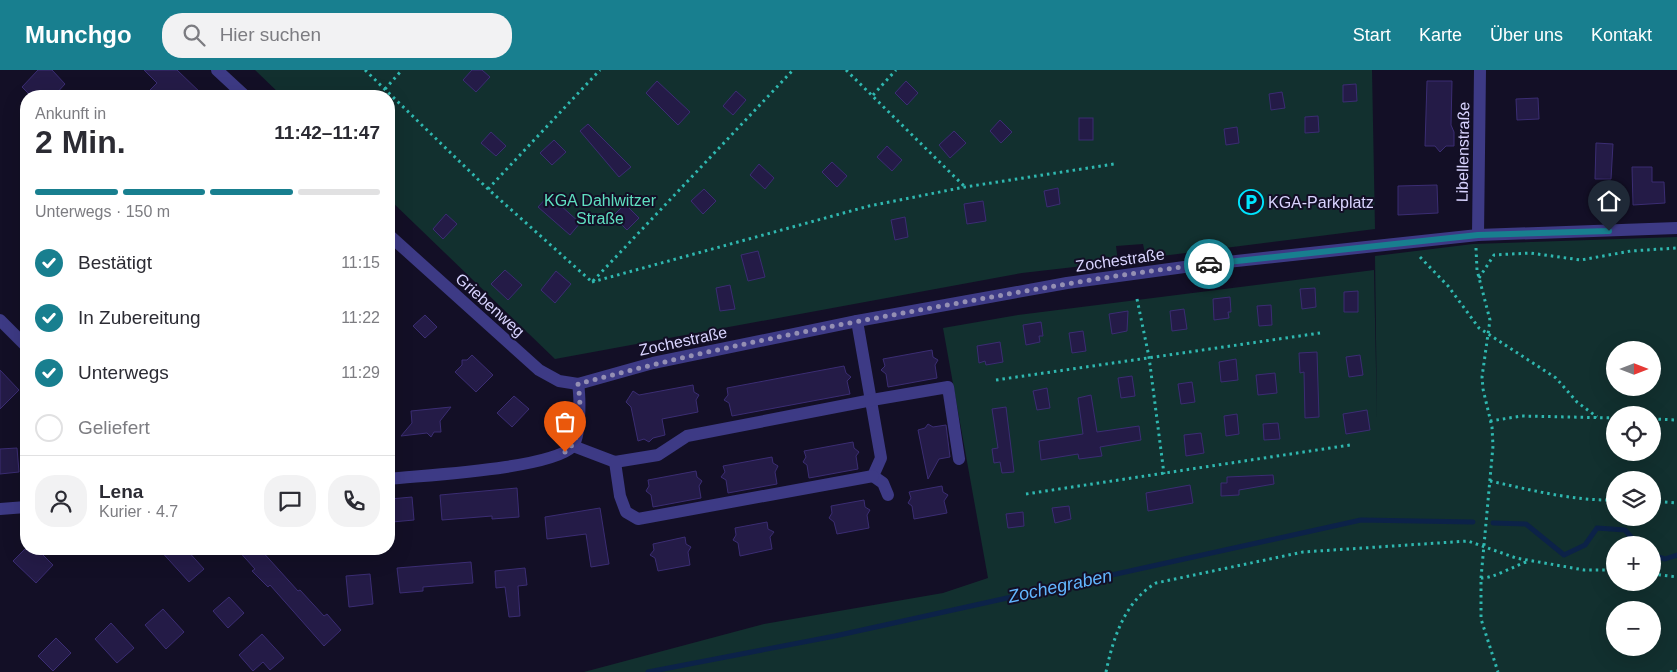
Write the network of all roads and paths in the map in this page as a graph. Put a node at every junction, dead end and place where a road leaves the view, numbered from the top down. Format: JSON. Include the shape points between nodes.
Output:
{"nodes":[{"id":1,"x":217,"y":70,"type":"edge"},
{"id":2,"x":365,"y":70,"type":"edge"},
{"id":3,"x":402,"y":70,"type":"edge"},
{"id":4,"x":600,"y":70,"type":"edge"},
{"id":5,"x":793,"y":70,"type":"edge"},
{"id":6,"x":846,"y":70,"type":"edge"},
{"id":7,"x":896,"y":70,"type":"edge"},
{"id":8,"x":1480,"y":70,"type":"edge"},
{"id":9,"x":385,"y":89,"type":"joint"},
{"id":10,"x":239,"y":90,"type":"edge"},
{"id":11,"x":873,"y":95,"type":"junction"},
{"id":12,"x":395,"y":99,"type":"edge"},
{"id":13,"x":1114,"y":164,"type":"dead end"},
{"id":14,"x":965,"y":187,"type":"junction"},
{"id":15,"x":488,"y":189,"type":"junction"},
{"id":16,"x":1677,"y":228,"type":"edge"},
{"id":17,"x":1478,"y":235,"type":"junction"},
{"id":18,"x":395,"y":240,"type":"edge"},
{"id":19,"x":1406,"y":244,"type":"junction"},
{"id":20,"x":1677,"y":248,"type":"edge"},
{"id":21,"x":1479,"y":278,"type":"junction"},
{"id":22,"x":592,"y":282,"type":"junction"},
{"id":23,"x":1137,"y":299,"type":"dead end"},
{"id":24,"x":0,"y":320,"type":"edge"},
{"id":25,"x":857,"y":321,"type":"junction"},
{"id":26,"x":1320,"y":333,"type":"dead end"},
{"id":27,"x":1488,"y":335,"type":"junction"},
{"id":28,"x":20,"y":340,"type":"edge"},
{"id":29,"x":1149,"y":357,"type":"junction"},
{"id":30,"x":996,"y":380,"type":"dead end"},
{"id":31,"x":578,"y":384,"type":"junction"},
{"id":32,"x":872,"y":400,"type":"junction"},
{"id":33,"x":1597,"y":417,"type":"junction"},
{"id":34,"x":1606,"y":418,"type":"edge"},
{"id":35,"x":1661,"y":419,"type":"edge"},
{"id":36,"x":1490,"y":420,"type":"junction"},
{"id":37,"x":1677,"y":420,"type":"edge"},
{"id":38,"x":1350,"y":445,"type":"dead end"},
{"id":39,"x":573,"y":446,"type":"junction"},
{"id":40,"x":960,"y":459,"type":"dead end"},
{"id":41,"x":615,"y":462,"type":"junction"},
{"id":42,"x":1164,"y":474,"type":"junction"},
{"id":43,"x":873,"y":476,"type":"junction"},
{"id":44,"x":395,"y":478,"type":"edge"},
{"id":45,"x":1490,"y":482,"type":"junction"},
{"id":46,"x":1026,"y":494,"type":"dead end"},
{"id":47,"x":888,"y":495,"type":"dead end"},
{"id":48,"x":1606,"y":500,"type":"edge"},
{"id":49,"x":1661,"y":502,"type":"edge"},
{"id":50,"x":1677,"y":503,"type":"edge"},
{"id":51,"x":20,"y":507,"type":"edge"},
{"id":52,"x":0,"y":509,"type":"edge"},
{"id":53,"x":1485,"y":545,"type":"junction"},
{"id":54,"x":1532,"y":561,"type":"junction"},
{"id":55,"x":1606,"y":570,"type":"edge"},
{"id":56,"x":1661,"y":575,"type":"edge"},
{"id":57,"x":1677,"y":577,"type":"edge"},
{"id":58,"x":1481,"y":578,"type":"junction"},
{"id":59,"x":1677,"y":671,"type":"edge"},
{"id":60,"x":1106,"y":672,"type":"edge"},
{"id":61,"x":1498,"y":672,"type":"edge"},
{"id":62,"x":1670,"y":672,"type":"edge"}],
"edges":[{"from":1,"to":10,"type":"street"},
{"from":2,"to":9,"type":"path"},
{"from":3,"to":9,"type":"path"},
{"from":4,"to":15,"type":"path"},
{"from":5,"to":22,"type":"path"},
{"from":6,"to":11,"type":"path"},
{"from":7,"to":11,"type":"path"},
{"from":8,"to":17,"type":"street","name":"Libellenstraße"},
{"from":11,"to":14,"type":"path"},
{"from":12,"to":15,"type":"path"},
{"from":13,"to":14,"type":"path"},
{"from":14,"to":22,"type":"path","via":[[869,206]]},
{"from":15,"to":22,"type":"path"},
{"from":16,"to":17,"type":"street","name":"Zochestraße"},
{"from":17,"to":19,"type":"street","name":"Zochestraße"},
{"from":17,"to":21,"type":"path"},
{"from":18,"to":31,"type":"street","name":"Griebenweg","via":[[539,370],[559,381]]},
{"from":19,"to":25,"type":"street","name":"Zochestraße","via":[[1199,265]]},
{"from":19,"to":27,"type":"path","via":[[1430,265]]},
{"from":20,"to":21,"type":"path","via":[[1631,250],[1581,260],[1530,253],[1494,255]]},
{"from":21,"to":27,"type":"path","via":[[1488,307]]},
{"from":23,"to":29,"type":"path"},
{"from":24,"to":28,"type":"street"},
{"from":25,"to":31,"type":"street","name":"Zochestraße","via":[[653,363]]},
{"from":25,"to":32,"type":"street"},
{"from":26,"to":29,"type":"path"},
{"from":27,"to":33,"type":"path","via":[[1556,378],[1577,402]]},
{"from":27,"to":36,"type":"path","via":[[1482,376]]},
{"from":29,"to":30,"type":"path"},
{"from":29,"to":42,"type":"path"},
{"from":31,"to":39,"type":"street","via":[[577,435]]},
{"from":32,"to":40,"type":"street","via":[[948,387]]},
{"from":32,"to":41,"type":"street","via":[[687,436],[658,455]]},
{"from":32,"to":43,"type":"street","via":[[881,458]]},
{"from":33,"to":34,"type":"path"},
{"from":33,"to":36,"type":"path","via":[[1522,416]]},
{"from":35,"to":37,"type":"path"},
{"from":36,"to":45,"type":"path","via":[[1493,446]]},
{"from":38,"to":42,"type":"path"},
{"from":39,"to":41,"type":"street"},
{"from":39,"to":44,"type":"street","via":[[557,457],[543,461]]},
{"from":41,"to":43,"type":"street","via":[[626,512],[638,519]]},
{"from":42,"to":46,"type":"path"},
{"from":43,"to":47,"type":"street","via":[[883,483]]},
{"from":45,"to":48,"type":"path","via":[[1561,496]]},
{"from":45,"to":53,"type":"path"},
{"from":49,"to":50,"type":"path"},
{"from":51,"to":52,"type":"street"},
{"from":53,"to":54,"type":"path"},
{"from":53,"to":58,"type":"path"},
{"from":53,"to":60,"type":"path","via":[[1468,541],[1303,552],[1156,583],[1142,591],[1130,605]]},
{"from":54,"to":55,"type":"path","via":[[1584,570]]},
{"from":54,"to":58,"type":"path"},
{"from":56,"to":57,"type":"path"},
{"from":58,"to":61,"type":"path","via":[[1481,619]]},
{"from":59,"to":62,"type":"path"}]}
